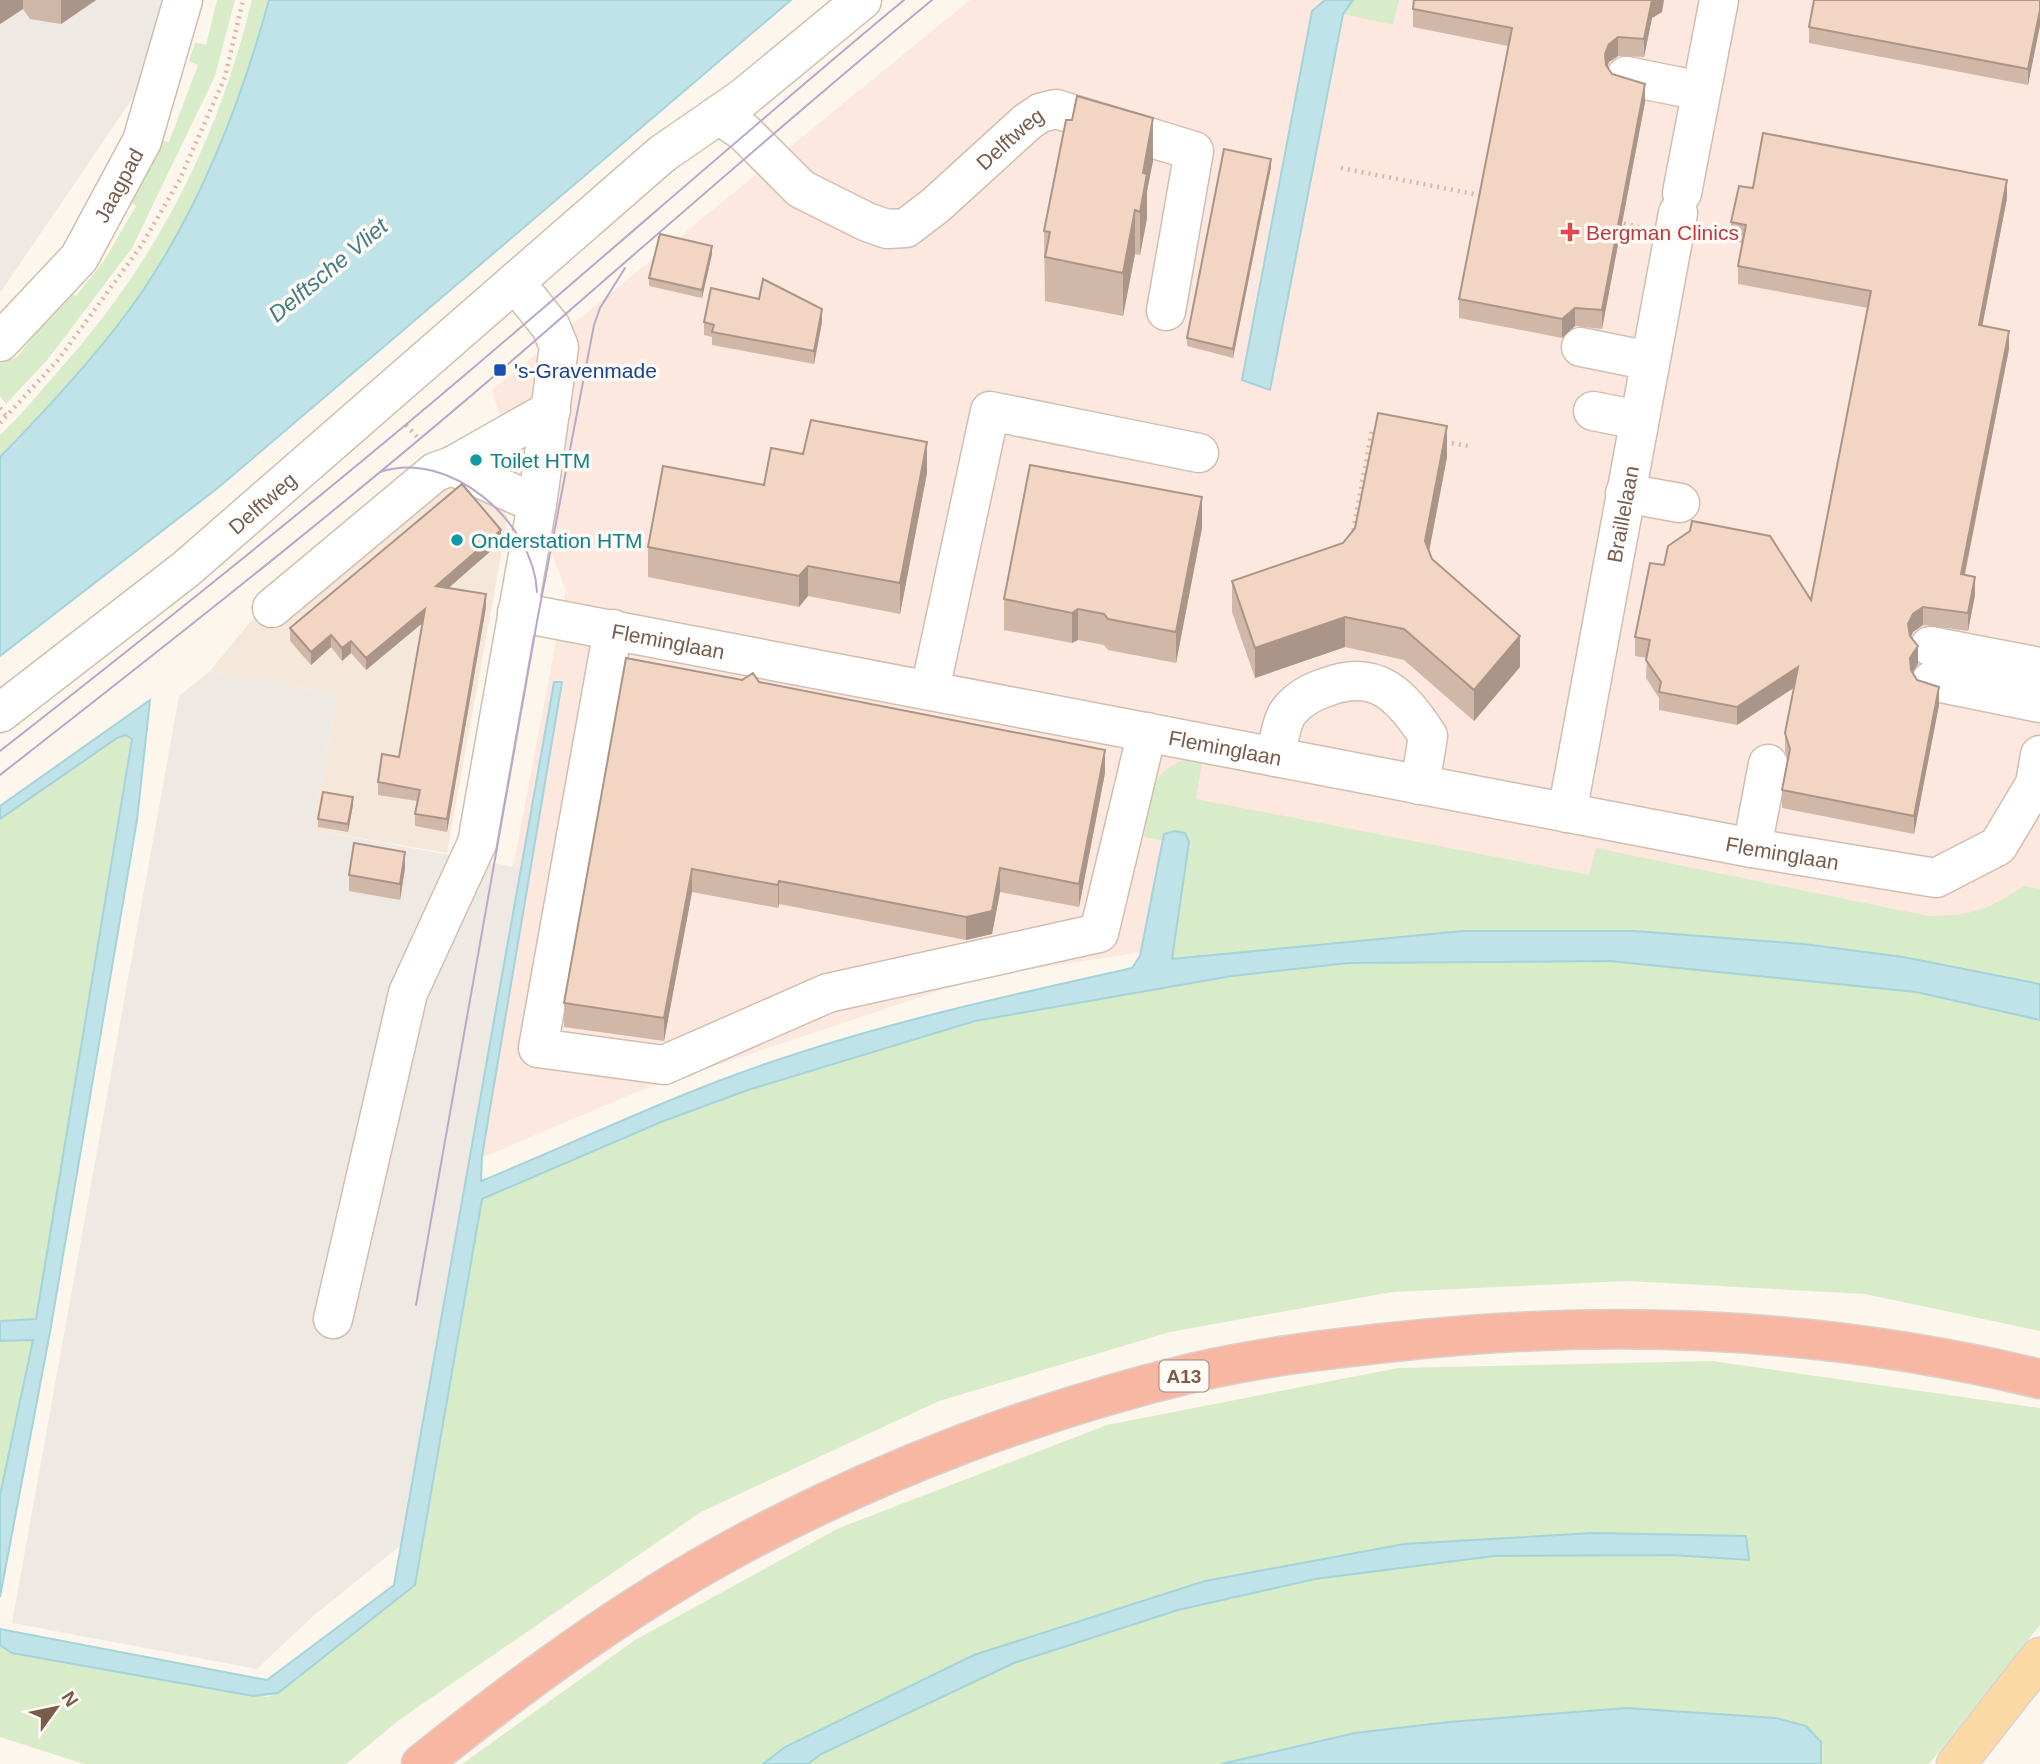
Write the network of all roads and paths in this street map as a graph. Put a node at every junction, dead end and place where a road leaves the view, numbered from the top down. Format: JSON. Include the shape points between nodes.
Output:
{"nodes":[{"id":1,"x":183,"y":0,"type":"edge"},
{"id":2,"x":862,"y":0,"type":"edge"},
{"id":3,"x":1719,"y":0,"type":"edge"},
{"id":4,"x":1626,"y":76,"type":"edge"},
{"id":5,"x":1701,"y":91,"type":"junction"},
{"id":6,"x":719,"y":116,"type":"junction"},
{"id":7,"x":1341,"y":168,"type":"dead end"},
{"id":8,"x":1496,"y":199,"type":"edge"},
{"id":9,"x":1678,"y":213,"type":"junction"},
{"id":10,"x":1614,"y":222,"type":"edge"},
{"id":11,"x":516,"y":282,"type":"junction"},
{"id":12,"x":1166,"y":311,"type":"dead end"},
{"id":13,"x":0,"y":342,"type":"edge"},
{"id":14,"x":1581,"y":347,"type":"dead end"},
{"id":15,"x":1650,"y":361,"type":"junction"},
{"id":16,"x":0,"y":408,"type":"edge"},
{"id":17,"x":551,"y":410,"type":"junction"},
{"id":18,"x":1593,"y":411,"type":"dead end"},
{"id":19,"x":7,"y":417,"type":"dead end"},
{"id":20,"x":1639,"y":420,"type":"junction"},
{"id":21,"x":1386,"y":432,"type":"edge"},
{"id":22,"x":1441,"y":441,"type":"edge"},
{"id":23,"x":1468,"y":446,"type":"dead end"},
{"id":24,"x":1199,"y":453,"type":"dead end"},
{"id":25,"x":452,"y":466,"type":"junction"},
{"id":26,"x":1625,"y":493,"type":"junction"},
{"id":27,"x":1679,"y":503,"type":"dead end"},
{"id":28,"x":537,"y":504,"type":"junction"},
{"id":29,"x":1351,"y":539,"type":"edge"},
{"id":30,"x":272,"y":608,"type":"dead end"},
{"id":31,"x":517,"y":612,"type":"junction"},
{"id":32,"x":613,"y":629,"type":"junction"},
{"id":33,"x":2040,"y":650,"type":"edge"},
{"id":34,"x":1931,"y":656,"type":"junction"},
{"id":35,"x":2040,"y":667,"type":"edge"},
{"id":36,"x":2040,"y":687,"type":"edge"},
{"id":37,"x":930,"y":691,"type":"junction"},
{"id":38,"x":2040,"y":703,"type":"edge"},
{"id":39,"x":0,"y":713,"type":"edge"},
{"id":40,"x":1147,"y":732,"type":"junction"},
{"id":41,"x":2040,"y":755,"type":"edge"},
{"id":42,"x":1275,"y":757,"type":"junction"},
{"id":43,"x":1768,"y":764,"type":"dead end"},
{"id":44,"x":1420,"y":785,"type":"junction"},
{"id":45,"x":1567,"y":813,"type":"junction"},
{"id":46,"x":1752,"y":848,"type":"junction"},
{"id":47,"x":333,"y":1319,"type":"dead end"},
{"id":48,"x":2040,"y":1378,"type":"edge"},
{"id":49,"x":2040,"y":1657,"type":"edge"},
{"id":50,"x":421,"y":1764,"type":"edge"},
{"id":51,"x":1956,"y":1764,"type":"edge"}],
"edges":[{"from":1,"to":13,"type":"street","name":"Jaagpad","via":[[142,141],[79,258]]},
{"from":2,"to":6,"type":"street","name":"Delftweg"},
{"from":3,"to":5,"type":"street","name":"Braillelaan"},
{"from":4,"to":5,"type":"street"},
{"from":5,"to":9,"type":"street","name":"Braillelaan"},
{"from":6,"to":11,"type":"street","name":"Delftweg","via":[[662,154]]},
{"from":6,"to":12,"type":"street","name":"Delftweg","via":[[744,132],[801,189],[887,229],[906,228],[1027,122],[1056,109],[1194,151]]},
{"from":7,"to":8,"type":"path"},
{"from":9,"to":10,"type":"path"},
{"from":9,"to":15,"type":"street","name":"Braillelaan"},
{"from":11,"to":17,"type":"street","via":[[551,327],[559,347]]},
{"from":11,"to":39,"type":"street","name":"Delftweg","via":[[187,569]]},
{"from":14,"to":15,"type":"street"},
{"from":15,"to":20,"type":"street","name":"Braillelaan"},
{"from":16,"to":19,"type":"path"},
{"from":17,"to":25,"type":"street"},
{"from":17,"to":28,"type":"street"},
{"from":18,"to":20,"type":"street"},
{"from":20,"to":26,"type":"street","name":"Braillelaan"},
{"from":21,"to":29,"type":"path","via":[[1372,430]]},
{"from":22,"to":23,"type":"path"},
{"from":24,"to":37,"type":"street","via":[[990,411]]},
{"from":25,"to":28,"type":"street"},
{"from":25,"to":30,"type":"street","via":[[435,472],[402,498]]},
{"from":26,"to":27,"type":"street"},
{"from":26,"to":45,"type":"street","name":"Braillelaan"},
{"from":28,"to":31,"type":"street"},
{"from":31,"to":32,"type":"street","name":"Fleminglaan"},
{"from":31,"to":47,"type":"street","via":[[477,843],[408,993]]},
{"from":32,"to":37,"type":"street","name":"Fleminglaan"},
{"from":32,"to":40,"type":"street","via":[[538,1048],[664,1065],[828,993],[1099,933]]},
{"from":33,"to":34,"type":"street"},
{"from":34,"to":35,"type":"street"},
{"from":34,"to":36,"type":"street"},
{"from":34,"to":38,"type":"street"},
{"from":37,"to":40,"type":"street","name":"Fleminglaan"},
{"from":40,"to":42,"type":"street","name":"Fleminglaan"},
{"from":41,"to":46,"type":"street","name":"Fleminglaan","via":[[2035,784],[1998,846],[1936,878]]},
{"from":42,"to":44,"type":"street","name":"Fleminglaan"},
{"from":42,"to":44,"type":"street","via":[[1289,711],[1312,692],[1342,681],[1366,679],[1391,691],[1428,736]]},
{"from":43,"to":46,"type":"street"},
{"from":44,"to":45,"type":"street","name":"Fleminglaan"},
{"from":45,"to":46,"type":"street","name":"Fleminglaan"},
{"from":48,"to":50,"type":"highway","number":"A13","via":[[1848,1342],[1680,1329],[1447,1336],[1198,1372],[1059,1411],[933,1457],[735,1549],[580,1642]]},
{"from":49,"to":51,"type":"main road"}]}
